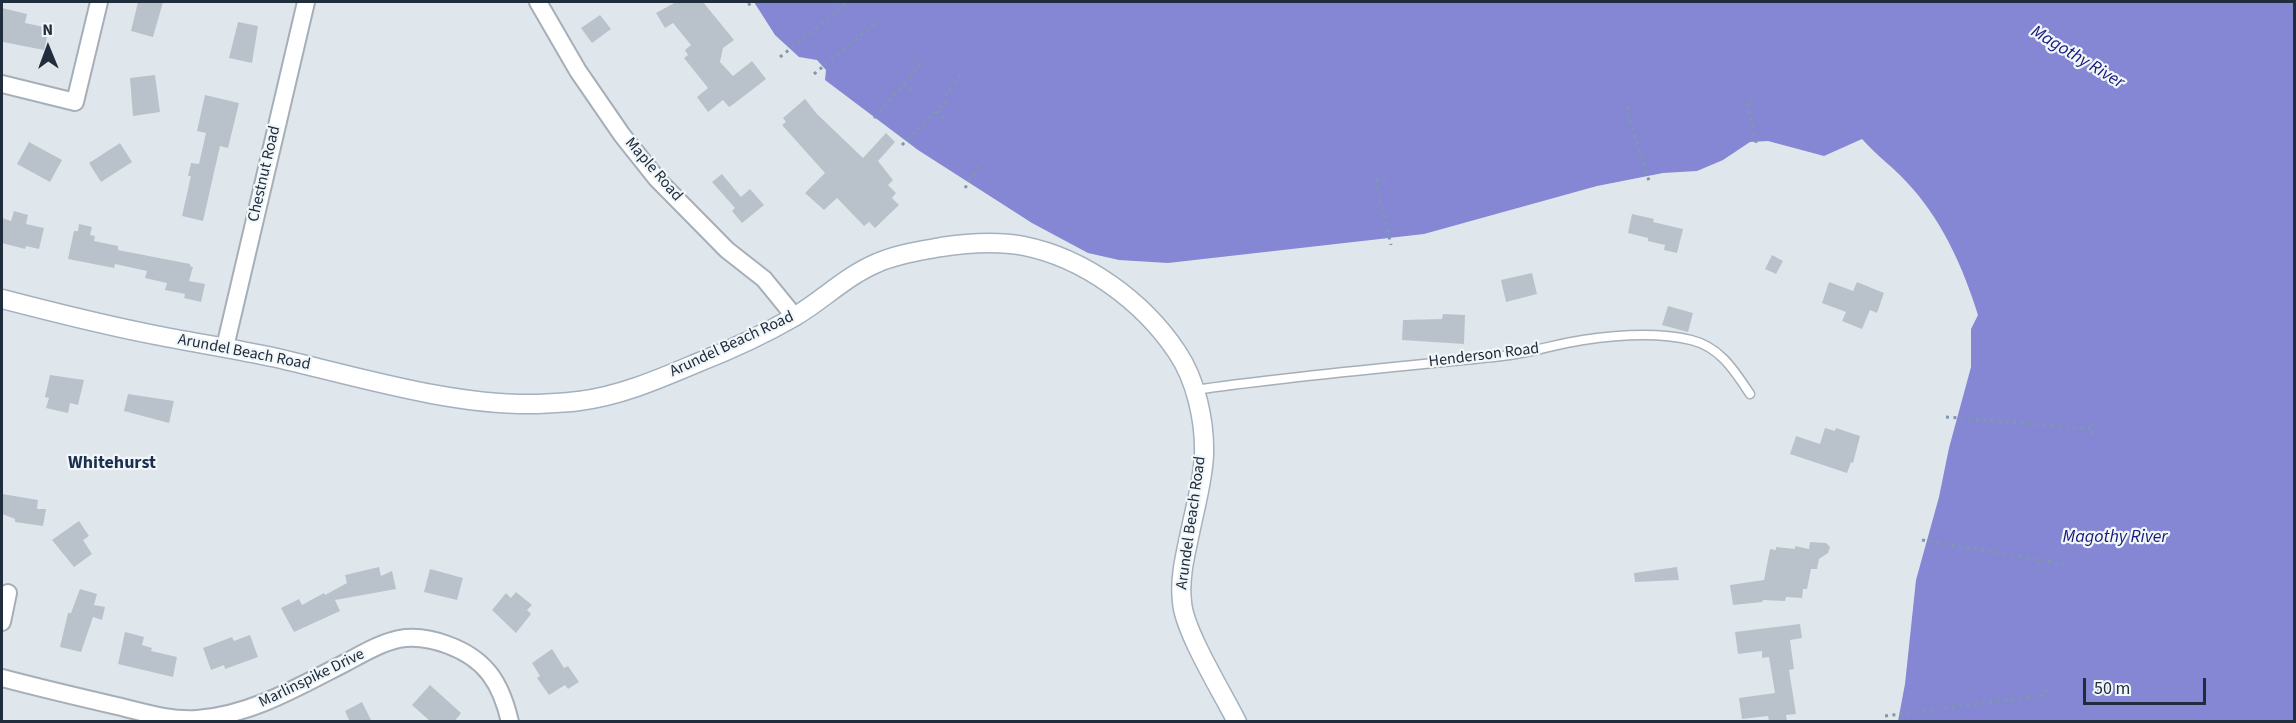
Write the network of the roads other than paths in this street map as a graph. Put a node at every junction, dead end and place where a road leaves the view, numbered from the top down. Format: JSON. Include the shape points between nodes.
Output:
{"nodes":[{"id":1,"x":99,"y":2,"type":"edge"},
{"id":2,"x":306,"y":2,"type":"edge"},
{"id":3,"x":538,"y":2,"type":"edge"},
{"id":4,"x":2,"y":84,"type":"edge"},
{"id":5,"x":2,"y":300,"type":"edge"},
{"id":6,"x":795,"y":316,"type":"junction"},
{"id":7,"x":225,"y":347,"type":"junction"},
{"id":8,"x":1194,"y":390,"type":"junction"},
{"id":9,"x":1750,"y":394,"type":"dead end"},
{"id":10,"x":8,"y":593,"type":"dead end"},
{"id":11,"x":2,"y":622,"type":"edge"},
{"id":12,"x":2,"y":678,"type":"edge"},
{"id":13,"x":510,"y":722,"type":"edge"},
{"id":14,"x":1237,"y":722,"type":"edge"}],
"edges":[{"from":1,"to":4,"type":"street","via":[[75,102]]},
{"from":2,"to":7,"type":"street","name":"Chestnut Road"},
{"from":3,"to":6,"type":"street","name":"Maple Road","via":[[578,71],[644,162],[727,250],[764,279]]},
{"from":5,"to":7,"type":"street","name":"Arundel Beach Road"},
{"from":6,"to":7,"type":"street","name":"Arundel Beach Road","via":[[725,352],[655,381],[579,401],[532,404],[440,395]]},
{"from":6,"to":8,"type":"street","name":"Arundel Beach Road","via":[[849,278],[899,255],[948,246],[1021,245],[1074,263],[1131,302],[1158,326],[1175,349]]},
{"from":8,"to":9,"type":"lane","name":"Henderson Road","via":[[1505,356],[1583,340],[1664,335],[1718,352]]},
{"from":8,"to":14,"type":"street","name":"Arundel Beach Road","via":[[1202,421],[1204,455],[1181,582],[1182,607]]},
{"from":10,"to":11,"type":"street"},
{"from":12,"to":13,"type":"street","name":"Marlinspike Drive","via":[[156,715],[196,719],[257,706],[378,646],[417,638],[464,651],[483,664],[506,702]]}]}
